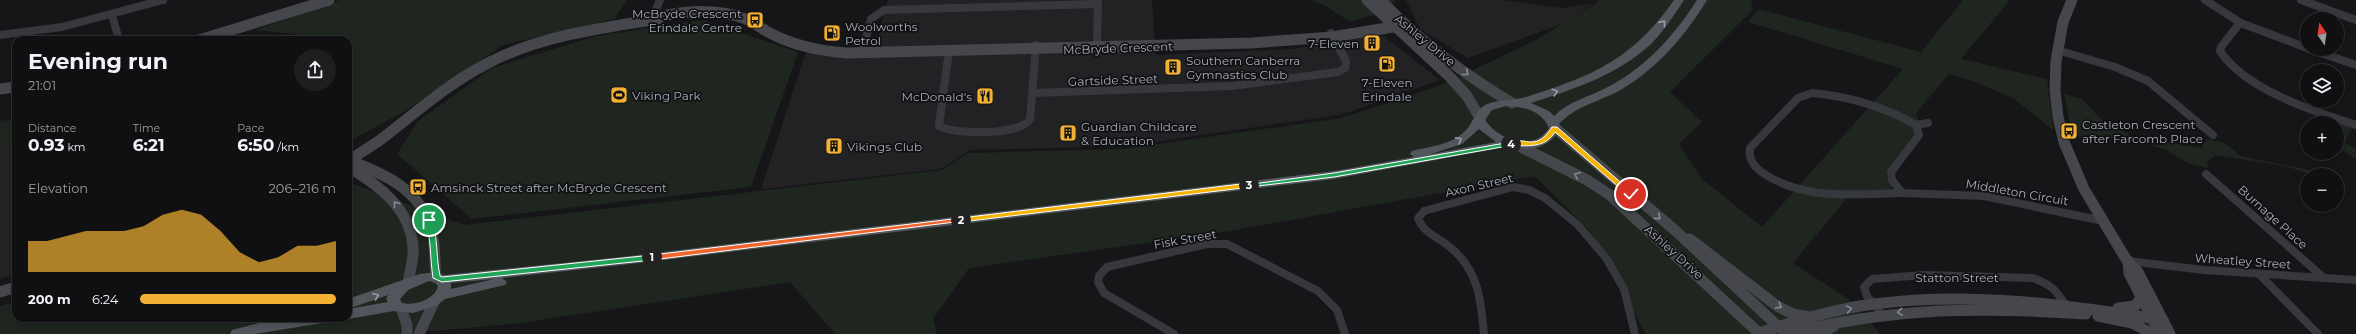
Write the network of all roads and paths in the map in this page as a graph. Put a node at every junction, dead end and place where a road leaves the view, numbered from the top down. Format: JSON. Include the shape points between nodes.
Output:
{"nodes":[{"id":1,"x":163,"y":0,"type":"edge"},
{"id":2,"x":327,"y":0,"type":"edge"},
{"id":3,"x":660,"y":0,"type":"edge"},
{"id":4,"x":1381,"y":0,"type":"edge"},
{"id":5,"x":1678,"y":0,"type":"edge"},
{"id":6,"x":1701,"y":0,"type":"edge"},
{"id":7,"x":2072,"y":0,"type":"edge"},
{"id":8,"x":2205,"y":0,"type":"edge"},
{"id":9,"x":2301,"y":0,"type":"edge"},
{"id":10,"x":1098,"y":2,"type":"edge"},
{"id":11,"x":1369,"y":2,"type":"edge"},
{"id":12,"x":112,"y":15,"type":"junction"},
{"id":13,"x":652,"y":19,"type":"junction"},
{"id":14,"x":2356,"y":20,"type":"edge"},
{"id":15,"x":1397,"y":24,"type":"junction"},
{"id":16,"x":2239,"y":24,"type":"junction"},
{"id":17,"x":1365,"y":29,"type":"junction"},
{"id":18,"x":0,"y":35,"type":"edge"},
{"id":19,"x":1331,"y":35,"type":"junction"},
{"id":20,"x":118,"y":36,"type":"edge"},
{"id":21,"x":212,"y":36,"type":"edge"},
{"id":22,"x":1414,"y":44,"type":"junction"},
{"id":23,"x":1097,"y":46,"type":"junction"},
{"id":24,"x":2300,"y":46,"type":"edge"},
{"id":25,"x":1036,"y":48,"type":"junction"},
{"id":26,"x":949,"y":50,"type":"junction"},
{"id":27,"x":2057,"y":50,"type":"junction"},
{"id":28,"x":862,"y":53,"type":"junction"},
{"id":29,"x":2329,"y":56,"type":"edge"},
{"id":30,"x":1446,"y":57,"type":"junction"},
{"id":31,"x":1438,"y":65,"type":"junction"},
{"id":32,"x":2356,"y":65,"type":"edge"},
{"id":33,"x":12,"y":88,"type":"edge"},
{"id":34,"x":0,"y":89,"type":"edge"},
{"id":35,"x":1033,"y":93,"type":"junction"},
{"id":36,"x":1515,"y":103,"type":"junction"},
{"id":37,"x":1480,"y":120,"type":"junction"},
{"id":38,"x":1928,"y":123,"type":"dead end"},
{"id":39,"x":1916,"y":125,"type":"junction"},
{"id":40,"x":2356,"y":125,"type":"edge"},
{"id":41,"x":397,"y":126,"type":"junction"},
{"id":42,"x":1554,"y":126,"type":"junction"},
{"id":43,"x":2213,"y":135,"type":"dead end"},
{"id":44,"x":1514,"y":144,"type":"junction"},
{"id":45,"x":371,"y":147,"type":"junction"},
{"id":46,"x":352,"y":157,"type":"edge"},
{"id":47,"x":352,"y":158,"type":"edge"},
{"id":48,"x":352,"y":162,"type":"edge"},
{"id":49,"x":371,"y":173,"type":"junction"},
{"id":50,"x":352,"y":174,"type":"edge"},
{"id":51,"x":2206,"y":174,"type":"dead end"},
{"id":52,"x":1288,"y":180,"type":"junction"},
{"id":53,"x":1902,"y":193,"type":"junction"},
{"id":54,"x":2102,"y":221,"type":"junction"},
{"id":55,"x":622,"y":261,"type":"junction"},
{"id":56,"x":2128,"y":261,"type":"junction"},
{"id":57,"x":2259,"y":274,"type":"junction"},
{"id":58,"x":2324,"y":278,"type":"junction"},
{"id":59,"x":439,"y":279,"type":"junction"},
{"id":60,"x":2356,"y":280,"type":"edge"},
{"id":61,"x":1736,"y":281,"type":"junction"},
{"id":62,"x":406,"y":284,"type":"junction"},
{"id":63,"x":12,"y":288,"type":"edge"},
{"id":64,"x":0,"y":292,"type":"edge"},
{"id":65,"x":2142,"y":297,"type":"junction"},
{"id":66,"x":438,"y":298,"type":"junction"},
{"id":67,"x":352,"y":303,"type":"edge"},
{"id":68,"x":398,"y":307,"type":"junction"},
{"id":69,"x":2068,"y":308,"type":"junction"},
{"id":70,"x":1878,"y":309,"type":"junction"},
{"id":71,"x":2091,"y":311,"type":"junction"},
{"id":72,"x":352,"y":313,"type":"edge"},
{"id":73,"x":1812,"y":317,"type":"junction"},
{"id":74,"x":1851,"y":318,"type":"junction"},
{"id":75,"x":282,"y":322,"type":"edge"},
{"id":76,"x":297,"y":322,"type":"edge"},
{"id":77,"x":2160,"y":327,"type":"edge"},
{"id":78,"x":260,"y":328,"type":"junction"},
{"id":79,"x":1785,"y":332,"type":"edge"},
{"id":80,"x":1760,"y":333,"type":"edge"},
{"id":81,"x":237,"y":334,"type":"edge"},
{"id":82,"x":407,"y":334,"type":"edge"},
{"id":83,"x":418,"y":334,"type":"edge"},
{"id":84,"x":1174,"y":334,"type":"edge"},
{"id":85,"x":1345,"y":334,"type":"edge"},
{"id":86,"x":1484,"y":334,"type":"edge"},
{"id":87,"x":1635,"y":334,"type":"edge"},
{"id":88,"x":1818,"y":334,"type":"edge"},
{"id":89,"x":2318,"y":334,"type":"edge"}],
"edges":[{"from":1,"to":12,"type":"street"},
{"from":2,"to":21,"type":"street"},
{"from":3,"to":13,"type":"street"},
{"from":4,"to":15,"type":"street","name":"Ashley Drive"},
{"from":36,"to":5,"type":"main road","one_way":true,"via":[[1574,86],[1614,68],[1650,38]]},
{"from":6,"to":42,"type":"main road","via":[[1672,43],[1650,65],[1610,90],[1570,107]]},
{"from":7,"to":27,"type":"street","via":[[2063,22]]},
{"from":8,"to":16,"type":"street","via":[[2222,15]]},
{"from":9,"to":14,"type":"street"},
{"from":10,"to":23,"type":"street"},
{"from":10,"to":28,"type":"street","via":[[884,10],[871,19]]},
{"from":11,"to":15,"type":"street","name":"Ashley Drive"},
{"from":11,"to":17,"type":"street","via":[[1378,15],[1377,21]]},
{"from":12,"to":18,"type":"street","via":[[52,28]]},
{"from":12,"to":20,"type":"street"},
{"from":13,"to":28,"type":"street","name":"McBryde Crescent","via":[[704,16],[751,22],[798,46],[830,53]]},
{"from":13,"to":41,"type":"street","name":"McBryde Crescent","via":[[572,34],[511,53],[456,81]]},
{"from":15,"to":17,"type":"street","name":"McBryde Crescent"},
{"from":15,"to":22,"type":"street","name":"Ashley Drive"},
{"from":15,"to":30,"type":"street","name":"Ashley Drive"},
{"from":16,"to":24,"type":"street"},
{"from":16,"to":40,"type":"street","via":[[2221,48],[2224,59],[2251,79],[2287,99]]},
{"from":17,"to":19,"type":"street","name":"McBryde Crescent"},
{"from":17,"to":22,"type":"street","via":[[1392,34]]},
{"from":19,"to":23,"type":"street","name":"McBryde Crescent","via":[[1241,42]]},
{"from":19,"to":35,"type":"street","name":"Gartside Street","via":[[1346,61],[1345,68],[1338,72],[1225,86]]},
{"from":22,"to":31,"type":"street","name":"Ashley Drive"},
{"from":23,"to":25,"type":"street","name":"McBryde Crescent"},
{"from":25,"to":26,"type":"street","name":"McBryde Crescent"},
{"from":25,"to":35,"type":"street"},
{"from":26,"to":28,"type":"street","name":"McBryde Crescent"},
{"from":26,"to":35,"type":"street","via":[[938,121],[943,128],[952,131],[1023,127],[1030,120]]},
{"from":27,"to":43,"type":"street","via":[[2137,75],[2148,81]]},
{"from":27,"to":54,"type":"street","via":[[2059,129],[2068,158]]},
{"from":29,"to":32,"type":"street"},
{"from":30,"to":31,"type":"street"},
{"from":30,"to":36,"type":"street","name":"Ashley Drive","one_way":true,"via":[[1487,89]]},
{"from":31,"to":37,"type":"street","name":"Ashley Drive","via":[[1453,77],[1472,101]]},
{"from":33,"to":34,"type":"street"},
{"from":36,"to":37,"type":"main road","via":[[1487,108]]},
{"from":36,"to":42,"type":"main road","via":[[1541,111]]},
{"from":37,"to":44,"type":"main road","via":[[1487,133]]},
{"from":52,"to":37,"type":"main road","one_way":true,"via":[[1446,146],[1468,135]]},
{"from":38,"to":39,"type":"street"},
{"from":39,"to":53,"type":"street","via":[[1919,135],[1891,172],[1892,180]]},
{"from":39,"to":53,"type":"street","name":"Middleton Circuit","via":[[1908,119],[1886,111],[1823,94],[1804,95],[1754,143],[1748,154],[1756,168],[1772,180],[1791,189],[1816,193]]},
{"from":41,"to":45,"type":"street","name":"McBryde Crescent"},
{"from":41,"to":46,"type":"street","name":"McBryde Crescent"},
{"from":42,"to":44,"type":"main road","via":[[1547,139],[1538,143]]},
{"from":42,"to":61,"type":"street","name":"Ashley Drive","one_way":true},
{"from":44,"to":52,"type":"main road","via":[[1334,175]]},
{"from":80,"to":44,"type":"street","name":"Ashley Drive","one_way":true,"via":[[1610,195],[1587,180]]},
{"from":45,"to":47,"type":"street","name":"McBryde Crescent"},
{"from":45,"to":49,"type":"street","via":[[364,157]]},
{"from":48,"to":49,"type":"street"},
{"from":49,"to":50,"type":"street"},
{"from":49,"to":59,"type":"street","via":[[395,179],[413,194],[424,208],[433,233],[433,257]]},
{"from":62,"to":49,"type":"street","one_way":true,"via":[[413,249],[404,215]]},
{"from":51,"to":58,"type":"street","name":"Burnage Place"},
{"from":52,"to":55,"type":"main road"},
{"from":53,"to":54,"type":"street","name":"Middleton Circuit","via":[[1984,196]]},
{"from":54,"to":56,"type":"street"},
{"from":55,"to":59,"type":"main road"},
{"from":55,"to":66,"type":"main road","via":[[480,285]]},
{"from":56,"to":57,"type":"street","name":"Wheatley Street"},
{"from":56,"to":65,"type":"street","via":[[2129,273]]},
{"from":56,"to":77,"type":"street","via":[[2138,270]]},
{"from":57,"to":58,"type":"street","name":"Wheatley Street"},
{"from":57,"to":89,"type":"street"},
{"from":58,"to":60,"type":"street","name":"Wheatley Street"},
{"from":59,"to":62,"type":"main road","via":[[423,277]]},
{"from":59,"to":66,"type":"main road","via":[[445,287]]},
{"from":61,"to":73,"type":"street","one_way":true,"via":[[1779,306],[1798,315]]},
{"from":61,"to":79,"type":"street","name":"Ashley Drive"},
{"from":67,"to":62,"type":"main road","one_way":true},
{"from":62,"to":68,"type":"main road","via":[[393,299]]},
{"from":63,"to":64,"type":"street"},
{"from":65,"to":71,"type":"street","via":[[2136,305],[2128,309]]},
{"from":65,"to":77,"type":"street"},
{"from":66,"to":68,"type":"main road","via":[[421,307]]},
{"from":66,"to":83,"type":"street"},
{"from":68,"to":72,"type":"main road"},
{"from":68,"to":82,"type":"street","via":[[407,325]]},
{"from":69,"to":70,"type":"street"},
{"from":69,"to":70,"type":"street","name":"Statton Street","via":[[2054,288],[2040,280],[1968,275],[1872,279],[1863,286],[1867,298]]},
{"from":69,"to":71,"type":"street"},
{"from":73,"to":70,"type":"street","one_way":true},
{"from":70,"to":74,"type":"street"},
{"from":71,"to":77,"type":"street","via":[[2132,323]]},
{"from":73,"to":79,"type":"street"},
{"from":74,"to":79,"type":"street"},
{"from":74,"to":88,"type":"street"},
{"from":75,"to":78,"type":"main road"},
{"from":76,"to":78,"type":"main road"},
{"from":78,"to":81,"type":"main road"},
{"from":79,"to":80,"type":"street"},
{"from":84,"to":85,"type":"street","name":"Fisk Street","via":[[1104,293],[1098,286],[1100,272],[1107,267],[1207,244],[1227,244],[1318,291],[1337,310]]},
{"from":86,"to":87,"type":"street","name":"Axon Street","via":[[1481,300],[1472,272],[1450,247],[1425,231],[1418,218],[1424,211],[1513,187],[1524,187],[1538,194],[1570,219],[1597,247],[1624,290],[1632,312]]}]}
